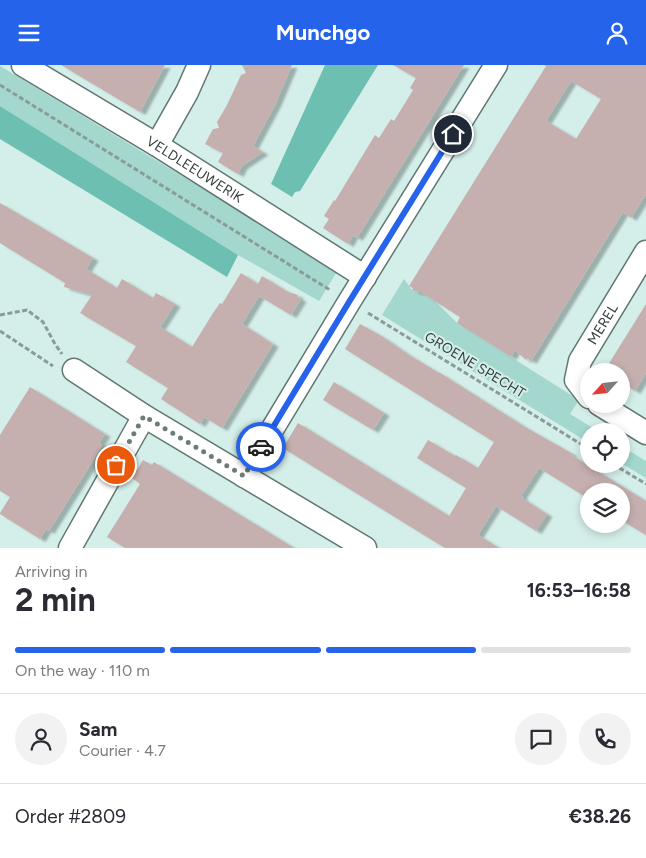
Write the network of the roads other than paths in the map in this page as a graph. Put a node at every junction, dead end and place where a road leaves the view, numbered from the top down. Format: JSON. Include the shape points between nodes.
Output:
{"nodes":[{"id":1,"x":23,"y":65,"type":"edge"},
{"id":2,"x":199,"y":65,"type":"edge"},
{"id":3,"x":496,"y":65,"type":"edge"},
{"id":4,"x":157,"y":145,"type":"junction"},
{"id":5,"x":646,"y":252,"type":"edge"},
{"id":6,"x":365,"y":277,"type":"junction"},
{"id":7,"x":74,"y":370,"type":"road end"},
{"id":8,"x":580,"y":385,"type":"edge"},
{"id":9,"x":614,"y":413,"type":"edge"},
{"id":10,"x":144,"y":416,"type":"junction"},
{"id":11,"x":646,"y":433,"type":"edge"},
{"id":12,"x":244,"y":476,"type":"junction"},
{"id":13,"x":70,"y":548,"type":"edge"},
{"id":14,"x":365,"y":548,"type":"edge"}],
"edges":[{"from":1,"to":4,"type":"street","name":"VELDLEEUWERIK"},
{"from":2,"to":4,"type":"street"},
{"from":3,"to":6,"type":"street"},
{"from":4,"to":6,"type":"street","name":"VELDLEEUWERIK"},
{"from":5,"to":8,"type":"street","name":"MEREL","via":[[580,361],[576,380]]},
{"from":6,"to":12,"type":"street"},
{"from":7,"to":10,"type":"street"},
{"from":9,"to":11,"type":"street"},
{"from":10,"to":12,"type":"street"},
{"from":10,"to":13,"type":"street"},
{"from":12,"to":14,"type":"street"}]}
